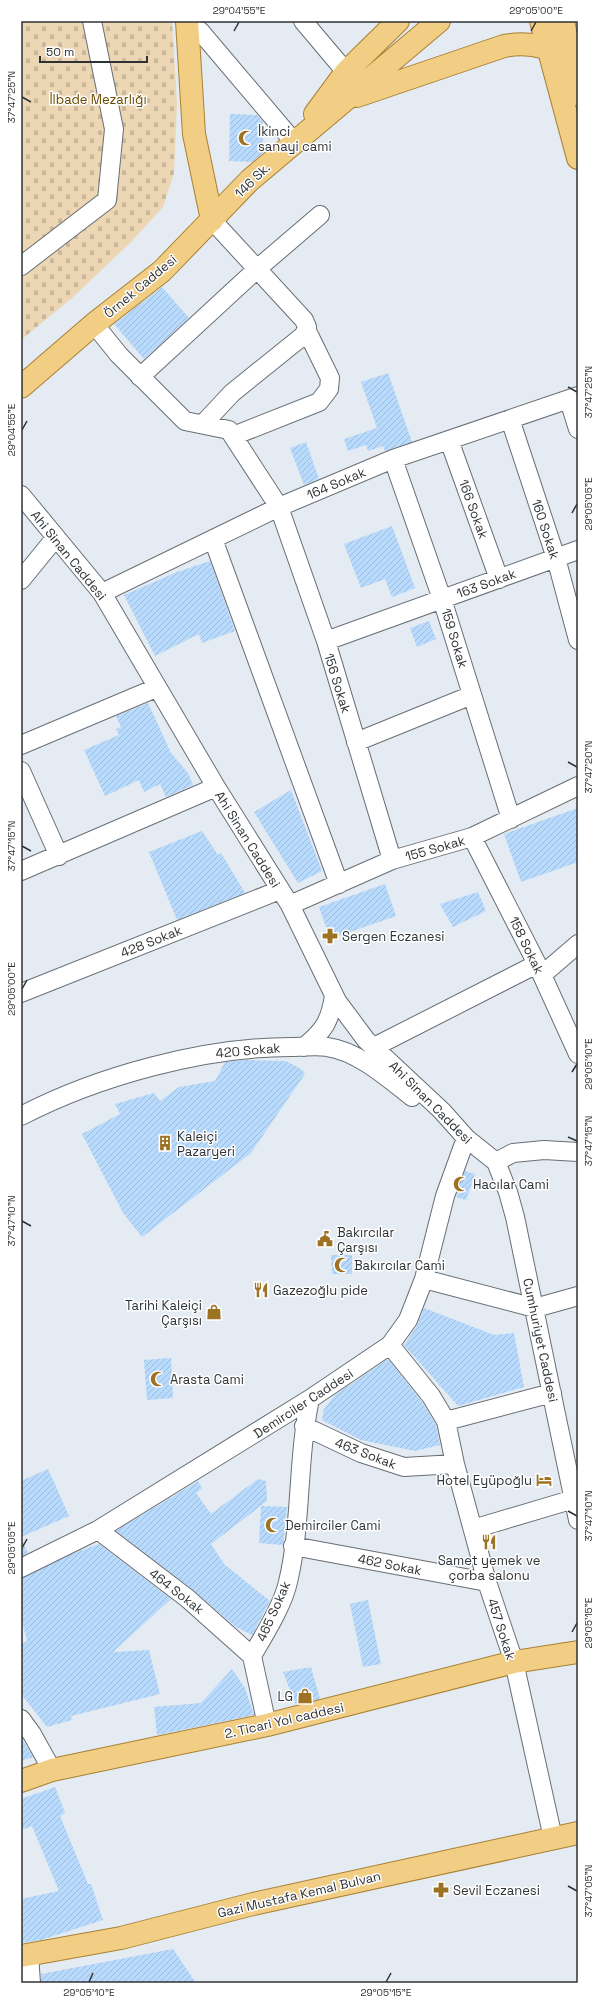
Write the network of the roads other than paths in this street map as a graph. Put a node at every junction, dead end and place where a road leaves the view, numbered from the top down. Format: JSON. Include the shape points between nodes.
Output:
{"nodes":[{"id":1,"x":92,"y":21,"type":"edge"},
{"id":2,"x":303,"y":21,"type":"edge"},
{"id":3,"x":398,"y":21,"type":"edge"},
{"id":4,"x":439,"y":21,"type":"edge"},
{"id":5,"x":541,"y":21,"type":"edge"},
{"id":6,"x":562,"y":21,"type":"edge"},
{"id":7,"x":197,"y":26,"type":"edge"},
{"id":8,"x":548,"y":49,"type":"junction"},
{"id":9,"x":569,"y":53,"type":"junction"},
{"id":10,"x":346,"y":72,"type":"junction"},
{"id":11,"x":578,"y":94,"type":"edge"},
{"id":12,"x":345,"y":100,"type":"junction"},
{"id":13,"x":294,"y":142,"type":"junction"},
{"id":14,"x":578,"y":158,"type":"edge"},
{"id":15,"x":320,"y":215,"type":"dead end"},
{"id":16,"x":212,"y":220,"type":"junction"},
{"id":17,"x":21,"y":266,"type":"edge"},
{"id":18,"x":257,"y":269,"type":"junction"},
{"id":19,"x":94,"y":324,"type":"junction"},
{"id":20,"x":305,"y":326,"type":"junction"},
{"id":21,"x":140,"y":377,"type":"junction"},
{"id":22,"x":21,"y":387,"type":"edge"},
{"id":23,"x":573,"y":398,"type":"edge"},
{"id":24,"x":510,"y":420,"type":"junction"},
{"id":25,"x":203,"y":424,"type":"junction"},
{"id":26,"x":578,"y":429,"type":"edge"},
{"id":27,"x":233,"y":436,"type":"junction"},
{"id":28,"x":449,"y":440,"type":"junction"},
{"id":29,"x":393,"y":459,"type":"junction"},
{"id":30,"x":21,"y":496,"type":"edge"},
{"id":31,"x":279,"y":507,"type":"junction"},
{"id":32,"x":56,"y":537,"type":"junction"},
{"id":33,"x":213,"y":540,"type":"junction"},
{"id":34,"x":578,"y":550,"type":"edge"},
{"id":35,"x":556,"y":558,"type":"junction"},
{"id":36,"x":499,"y":579,"type":"junction"},
{"id":37,"x":21,"y":580,"type":"edge"},
{"id":38,"x":102,"y":593,"type":"junction"},
{"id":39,"x":442,"y":599,"type":"junction"},
{"id":40,"x":578,"y":640,"type":"edge"},
{"id":41,"x":326,"y":641,"type":"junction"},
{"id":42,"x":156,"y":688,"type":"junction"},
{"id":43,"x":472,"y":695,"type":"junction"},
{"id":44,"x":356,"y":742,"type":"junction"},
{"id":45,"x":21,"y":745,"type":"edge"},
{"id":46,"x":21,"y":771,"type":"edge"},
{"id":47,"x":578,"y":786,"type":"edge"},
{"id":48,"x":216,"y":787,"type":"junction"},
{"id":49,"x":511,"y":819,"type":"junction"},
{"id":50,"x":472,"y":837,"type":"junction"},
{"id":51,"x":59,"y":856,"type":"junction"},
{"id":52,"x":392,"y":860,"type":"junction"},
{"id":53,"x":21,"y":871,"type":"edge"},
{"id":54,"x":339,"y":884,"type":"junction"},
{"id":55,"x":280,"y":890,"type":"junction"},
{"id":56,"x":290,"y":905,"type":"junction"},
{"id":57,"x":578,"y":944,"type":"edge"},
{"id":58,"x":540,"y":969,"type":"junction"},
{"id":59,"x":21,"y":993,"type":"edge"},
{"id":60,"x":334,"y":996,"type":"junction"},
{"id":61,"x":374,"y":1046,"type":"junction"},
{"id":62,"x":304,"y":1047,"type":"junction"},
{"id":63,"x":578,"y":1054,"type":"edge"},
{"id":64,"x":21,"y":1116,"type":"edge"},
{"id":65,"x":463,"y":1135,"type":"junction"},
{"id":66,"x":578,"y":1152,"type":"edge"},
{"id":67,"x":496,"y":1162,"type":"junction"},
{"id":68,"x":424,"y":1280,"type":"junction"},
{"id":69,"x":578,"y":1296,"type":"edge"},
{"id":70,"x":535,"y":1308,"type":"junction"},
{"id":71,"x":390,"y":1345,"type":"junction"},
{"id":72,"x":552,"y":1393,"type":"junction"},
{"id":73,"x":310,"y":1399,"type":"junction"},
{"id":74,"x":446,"y":1421,"type":"junction"},
{"id":75,"x":304,"y":1426,"type":"junction"},
{"id":76,"x":455,"y":1464,"type":"junction"},
{"id":77,"x":573,"y":1479,"type":"edge"},
{"id":78,"x":574,"y":1499,"type":"junction"},
{"id":79,"x":578,"y":1520,"type":"edge"},
{"id":80,"x":473,"y":1529,"type":"junction"},
{"id":81,"x":98,"y":1530,"type":"junction"},
{"id":82,"x":293,"y":1546,"type":"junction"},
{"id":83,"x":21,"y":1568,"type":"edge"},
{"id":84,"x":487,"y":1582,"type":"junction"},
{"id":85,"x":578,"y":1652,"type":"edge"},
{"id":86,"x":252,"y":1656,"type":"junction"},
{"id":87,"x":514,"y":1662,"type":"junction"},
{"id":88,"x":21,"y":1720,"type":"edge"},
{"id":89,"x":267,"y":1726,"type":"junction"},
{"id":90,"x":52,"y":1770,"type":"junction"},
{"id":91,"x":21,"y":1781,"type":"edge"},
{"id":92,"x":578,"y":1833,"type":"edge"},
{"id":93,"x":553,"y":1838,"type":"junction"},
{"id":94,"x":25,"y":1955,"type":"edge"},
{"id":95,"x":31,"y":1983,"type":"edge"}],
"edges":[{"from":1,"to":17,"type":"street","via":[[114,129],[107,200]]},
{"from":2,"to":10,"type":"street"},
{"from":3,"to":10,"type":"main road"},
{"from":4,"to":12,"type":"main road"},
{"from":5,"to":8,"type":"main road"},
{"from":6,"to":9,"type":"main road"},
{"from":7,"to":13,"type":"street"},
{"from":7,"to":16,"type":"main road","via":[[194,134]]},
{"from":8,"to":9,"type":"main road"},
{"from":8,"to":12,"type":"main road","via":[[534,44],[504,46]]},
{"from":8,"to":14,"type":"main road"},
{"from":9,"to":11,"type":"main road"},
{"from":10,"to":13,"type":"main road"},
{"from":12,"to":13,"type":"main road"},
{"from":13,"to":16,"type":"main road","name":"146 Sk.","via":[[250,180]]},
{"from":15,"to":18,"type":"street"},
{"from":16,"to":18,"type":"street"},
{"from":16,"to":19,"type":"main road","name":"Örnek Caddesi","via":[[162,271]]},
{"from":18,"to":20,"type":"street"},
{"from":18,"to":21,"type":"street"},
{"from":19,"to":21,"type":"street"},
{"from":19,"to":22,"type":"main road","name":"Örnek Caddesi"},
{"from":20,"to":25,"type":"street","via":[[232,393]]},
{"from":20,"to":27,"type":"street","via":[[330,378],[326,394],[319,402]]},
{"from":21,"to":25,"type":"street","via":[[185,421]]},
{"from":23,"to":24,"type":"street","name":"164 Sokak"},
{"from":23,"to":26,"type":"street"},
{"from":24,"to":28,"type":"street","name":"164 Sokak"},
{"from":24,"to":35,"type":"street","name":"160 Sokak"},
{"from":25,"to":27,"type":"street","via":[[229,430]]},
{"from":27,"to":31,"type":"street","name":"156 Sokak"},
{"from":28,"to":29,"type":"street","name":"164 Sokak"},
{"from":28,"to":36,"type":"street","name":"166 Sokak"},
{"from":29,"to":31,"type":"street","name":"164 Sokak"},
{"from":29,"to":39,"type":"street","name":"159 Sokak"},
{"from":30,"to":32,"type":"street","name":"Ahi Sinan Caddesi"},
{"from":31,"to":33,"type":"street","name":"164 Sokak"},
{"from":31,"to":41,"type":"street","name":"156 Sokak"},
{"from":32,"to":37,"type":"street"},
{"from":32,"to":38,"type":"street","name":"Ahi Sinan Caddesi"},
{"from":33,"to":38,"type":"street","name":"164 Sokak"},
{"from":33,"to":54,"type":"street"},
{"from":34,"to":35,"type":"street","name":"163 Sokak"},
{"from":35,"to":36,"type":"street","name":"163 Sokak"},
{"from":35,"to":40,"type":"street","name":"160 Sokak"},
{"from":36,"to":39,"type":"street","name":"163 Sokak"},
{"from":38,"to":42,"type":"street","name":"Ahi Sinan Caddesi"},
{"from":39,"to":41,"type":"street","name":"163 Sokak"},
{"from":39,"to":43,"type":"street","name":"159 Sokak"},
{"from":41,"to":44,"type":"street","name":"156 Sokak"},
{"from":42,"to":45,"type":"street"},
{"from":42,"to":48,"type":"street","name":"Ahi Sinan Caddesi"},
{"from":43,"to":44,"type":"street"},
{"from":43,"to":49,"type":"street","name":"159 Sokak"},
{"from":44,"to":52,"type":"street","name":"156 Sokak"},
{"from":46,"to":51,"type":"street"},
{"from":47,"to":49,"type":"street","name":"155 Sokak"},
{"from":48,"to":51,"type":"street"},
{"from":48,"to":55,"type":"street","name":"Ahi Sinan Caddesi"},
{"from":49,"to":50,"type":"street","name":"155 Sokak"},
{"from":50,"to":52,"type":"street","name":"155 Sokak"},
{"from":50,"to":58,"type":"street","name":"158 Sokak"},
{"from":51,"to":53,"type":"street"},
{"from":52,"to":54,"type":"street","name":"155 Sokak"},
{"from":54,"to":56,"type":"street","name":"155 Sokak"},
{"from":55,"to":56,"type":"street","name":"Ahi Sinan Caddesi"},
{"from":55,"to":59,"type":"street","name":"428 Sokak"},
{"from":56,"to":60,"type":"street","name":"Ahi Sinan Caddesi"},
{"from":57,"to":58,"type":"street"},
{"from":58,"to":61,"type":"street"},
{"from":58,"to":63,"type":"street","name":"158 Sokak"},
{"from":60,"to":61,"type":"street","name":"Ahi Sinan Caddesi","via":[[366,1040]]},
{"from":60,"to":62,"type":"street","via":[[330,1017],[324,1030]]},
{"from":61,"to":65,"type":"street","name":"Ahi Sinan Caddesi","via":[[442,1111]]},
{"from":62,"to":64,"type":"street","name":"420 Sokak","via":[[274,1047],[208,1054],[157,1066],[72,1092]]},
{"from":62,"to":65,"type":"street","name":"420 Sokak","via":[[328,1047],[347,1053],[379,1071]]},
{"from":65,"to":67,"type":"street","name":"Ahi Sinan Caddesi"},
{"from":65,"to":68,"type":"street","name":"Demirciler Caddesi"},
{"from":66,"to":67,"type":"street","via":[[544,1150],[513,1153]]},
{"from":67,"to":70,"type":"street","name":"Cumhuriyet Caddesi","via":[[515,1217]]},
{"from":68,"to":70,"type":"street"},
{"from":68,"to":71,"type":"street","name":"Demirciler Caddesi","via":[[408,1320]]},
{"from":69,"to":70,"type":"street"},
{"from":70,"to":72,"type":"street","name":"Cumhuriyet Caddesi"},
{"from":71,"to":73,"type":"street","name":"Demirciler Caddesi"},
{"from":71,"to":74,"type":"street","name":"457 Sokak","via":[[431,1396]]},
{"from":72,"to":74,"type":"street"},
{"from":72,"to":77,"type":"street","name":"Cumhuriyet Caddesi"},
{"from":73,"to":75,"type":"street","name":"465 Sokak"},
{"from":73,"to":81,"type":"street","name":"Demirciler Caddesi"},
{"from":74,"to":76,"type":"street","name":"457 Sokak"},
{"from":75,"to":76,"type":"street","name":"463 Sokak","via":[[360,1453],[404,1467]]},
{"from":75,"to":82,"type":"street","name":"465 Sokak"},
{"from":76,"to":80,"type":"street","name":"457 Sokak"},
{"from":77,"to":78,"type":"street","name":"Cumhuriyet Caddesi"},
{"from":78,"to":79,"type":"street","name":"Cumhuriyet Caddesi"},
{"from":78,"to":80,"type":"street"},
{"from":80,"to":84,"type":"street","name":"457 Sokak"},
{"from":81,"to":83,"type":"street","name":"Demirciler Caddesi"},
{"from":81,"to":86,"type":"street","name":"464 Sokak","via":[[187,1598]]},
{"from":82,"to":84,"type":"street","name":"462 Sokak"},
{"from":82,"to":86,"type":"street","name":"465 Sokak","via":[[288,1583],[271,1622]]},
{"from":84,"to":87,"type":"street","name":"457 Sokak"},
{"from":85,"to":87,"type":"main road"},
{"from":86,"to":89,"type":"street","name":"465 Sokak"},
{"from":87,"to":89,"type":"main road","name":"2. Ticari Yol caddesi"},
{"from":87,"to":93,"type":"street","name":"457 Sokak"},
{"from":88,"to":90,"type":"street"},
{"from":89,"to":90,"type":"main road","name":"2. Ticari Yol caddesi"},
{"from":90,"to":91,"type":"main road","name":"2. Ticari Yol caddesi"},
{"from":92,"to":93,"type":"main road","name":"Gazi Mustafa Kemal Bulvan"},
{"from":93,"to":94,"type":"main road","name":"Gazi Mustafa Kemal Bulvan","via":[[253,1904],[120,1938]]},
{"from":94,"to":95,"type":"street"}]}
